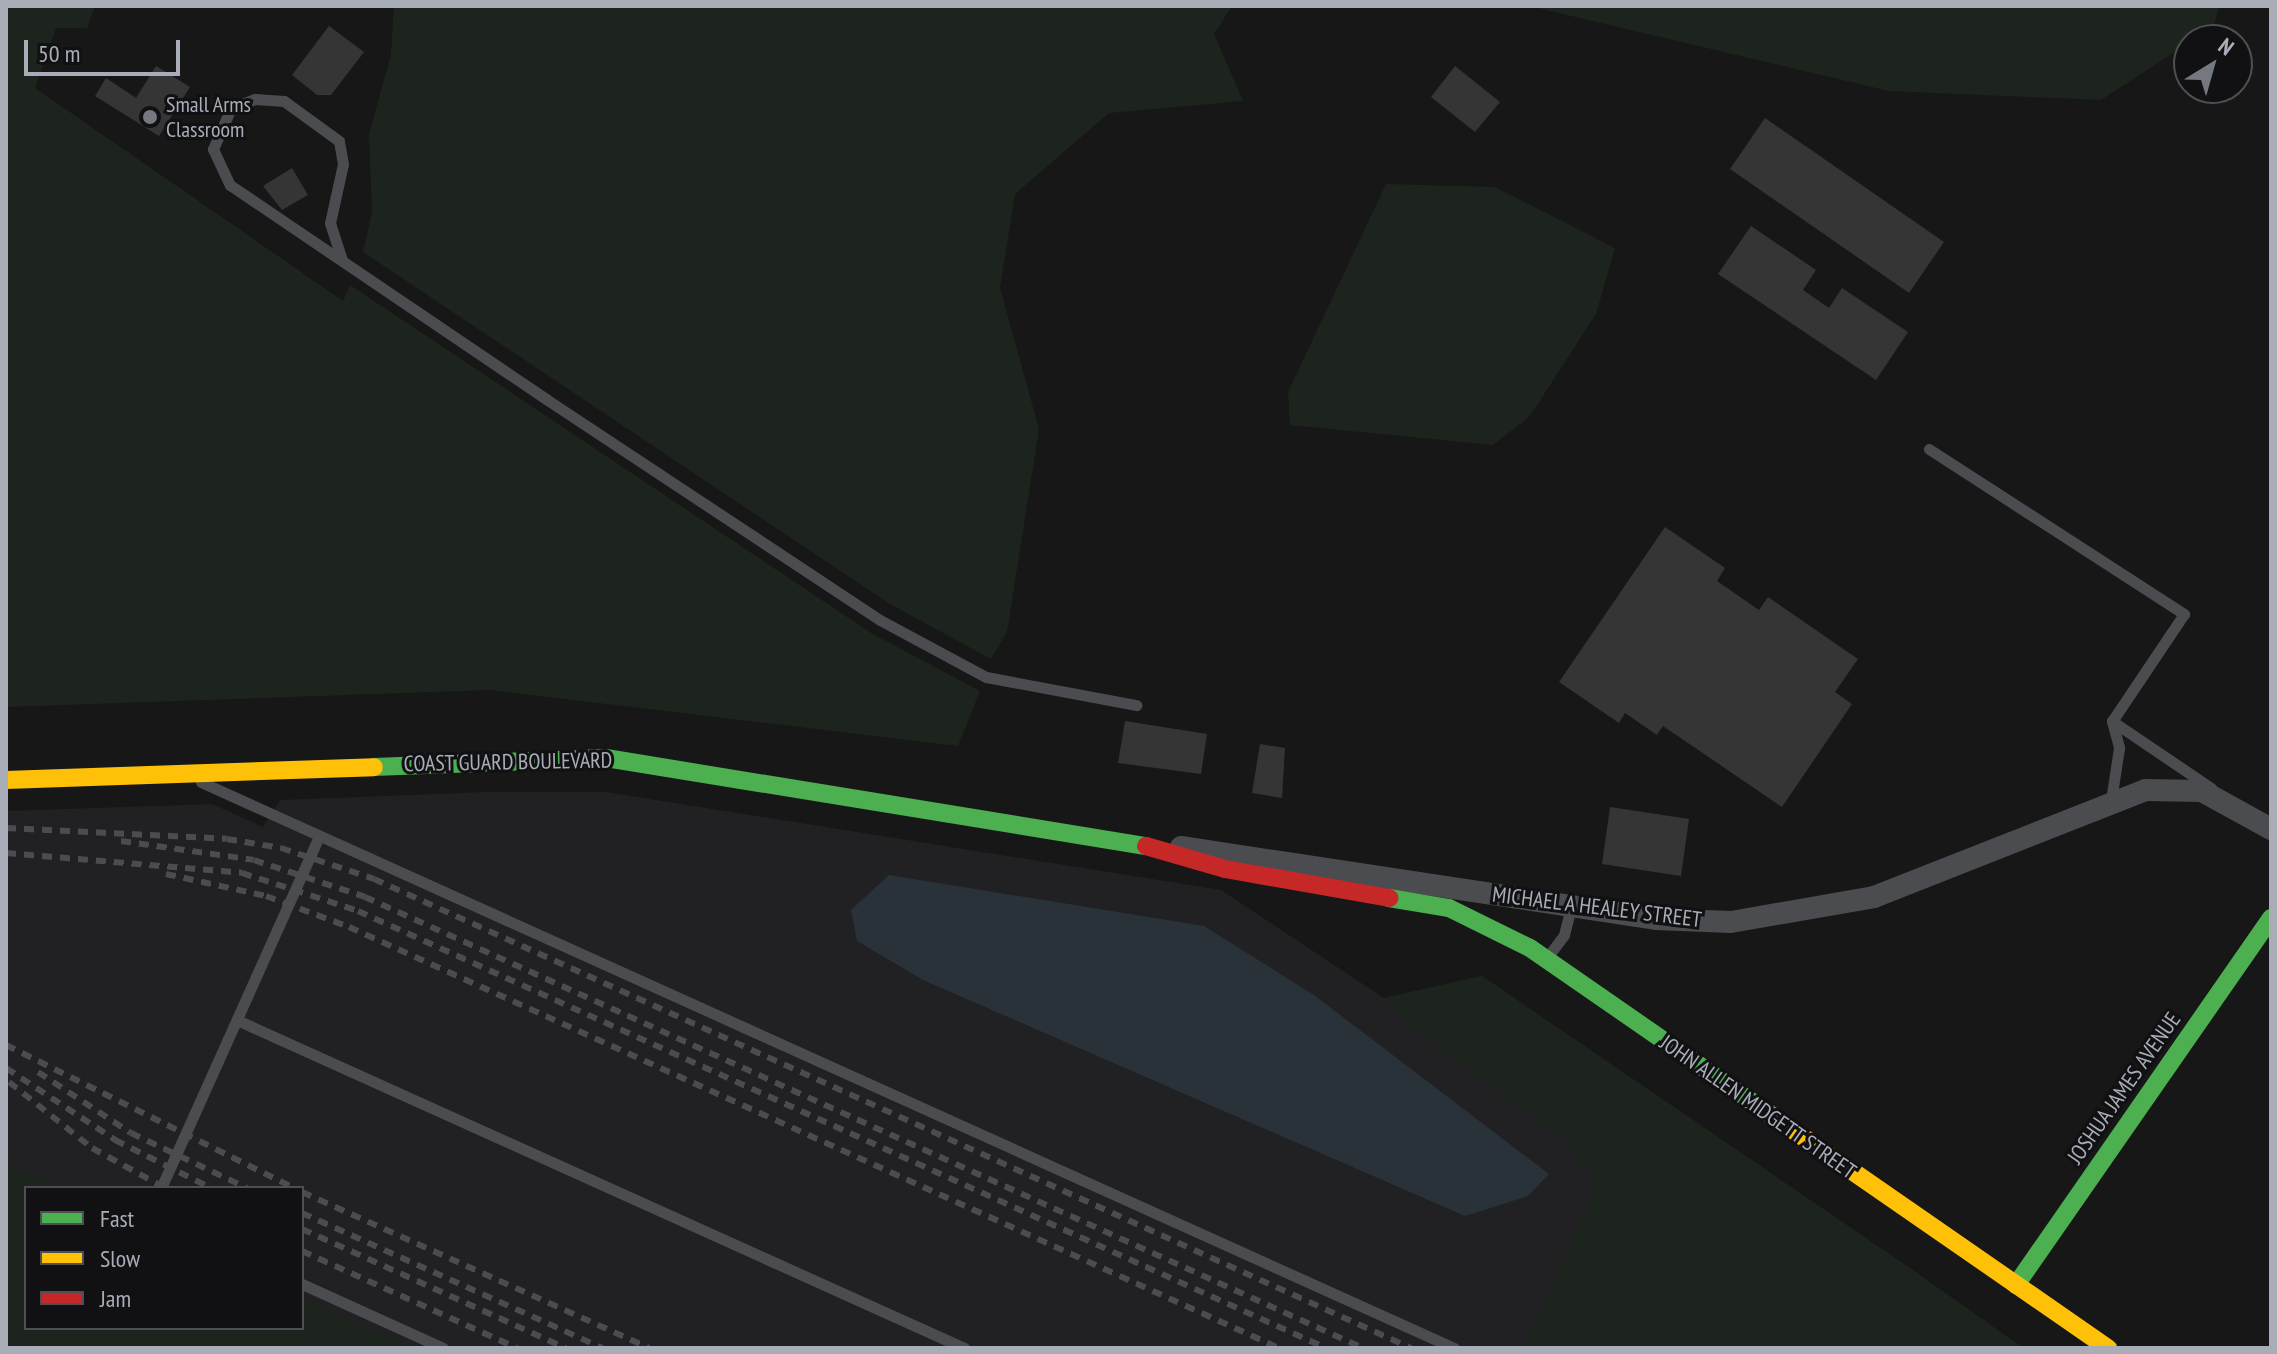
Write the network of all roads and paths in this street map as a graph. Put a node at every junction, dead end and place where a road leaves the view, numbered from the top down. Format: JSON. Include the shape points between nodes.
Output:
{"nodes":[{"id":1,"x":342,"y":260,"type":"junction"},
{"id":2,"x":1929,"y":449,"type":"dead end"},
{"id":3,"x":1136,"y":705,"type":"dead end"},
{"id":4,"x":2112,"y":721,"type":"junction"},
{"id":5,"x":181,"y":773,"type":"junction"},
{"id":6,"x":6,"y":780,"type":"edge"},
{"id":7,"x":2111,"y":800,"type":"junction"},
{"id":8,"x":2240,"y":808,"type":"junction"},
{"id":9,"x":2271,"y":829,"type":"edge"},
{"id":10,"x":319,"y":837,"type":"junction"},
{"id":11,"x":1148,"y":846,"type":"joint"},
{"id":12,"x":1227,"y":860,"type":"junction"},
{"id":13,"x":1393,"y":900,"type":"joint"},
{"id":14,"x":1571,"y":906,"type":"junction"},
{"id":15,"x":2271,"y":918,"type":"edge"},
{"id":16,"x":1546,"y":959,"type":"junction"},
{"id":17,"x":237,"y":1020,"type":"junction"},
{"id":18,"x":162,"y":1186,"type":"edge"},
{"id":19,"x":304,"y":1285,"type":"edge"},
{"id":20,"x":2016,"y":1285,"type":"junction"},
{"id":21,"x":443,"y":1348,"type":"edge"},
{"id":22,"x":964,"y":1348,"type":"edge"},
{"id":23,"x":1454,"y":1348,"type":"edge"},
{"id":24,"x":2108,"y":1348,"type":"edge"}],
"edges":[{"from":1,"to":1,"type":"lane","via":[[220,172],[213,149],[231,108],[255,99],[284,101],[339,141],[343,164],[330,223]]},
{"from":1,"to":3,"type":"lane","via":[[936,656],[1035,690]]},
{"from":2,"to":4,"type":"lane","via":[[2184,614]]},
{"from":4,"to":7,"type":"lane","via":[[2119,748]]},
{"from":4,"to":8,"type":"lane"},
{"from":5,"to":6,"type":"street","name":"COAST GUARD BOULEVARD"},
{"from":5,"to":10,"type":"lane"},
{"from":5,"to":11,"type":"street","name":"COAST GUARD BOULEVARD","via":[[606,758]]},
{"from":7,"to":8,"type":"street","name":"MICHAEL A HEALEY STREET","via":[[2183,788]]},
{"from":7,"to":14,"type":"street","name":"MICHAEL A HEALEY STREET","via":[[1911,883],[1810,914],[1696,921]]},
{"from":8,"to":9,"type":"street","name":"MICHAEL A HEALEY STREET"},
{"from":10,"to":17,"type":"lane"},
{"from":10,"to":23,"type":"lane"},
{"from":11,"to":12,"type":"street","name":"COAST GUARD BOULEVARD"},
{"from":12,"to":13,"type":"street","name":"JOHN ALLEN MIDGETT STREET","via":[[1258,890],[1331,902]]},
{"from":12,"to":14,"type":"street","name":"MICHAEL A HEALEY STREET"},
{"from":13,"to":16,"type":"street","name":"JOHN ALLEN MIDGETT STREET","via":[[1469,914]]},
{"from":14,"to":16,"type":"lane","via":[[1564,935]]},
{"from":15,"to":20,"type":"street","name":"JOSHUA JAMES AVENUE"},
{"from":16,"to":20,"type":"street","name":"JOHN ALLEN MIDGETT STREET"},
{"from":17,"to":18,"type":"lane"},
{"from":17,"to":22,"type":"lane"},
{"from":19,"to":21,"type":"lane"},
{"from":20,"to":24,"type":"street","name":"JOHN ALLEN MIDGETT STREET"}]}
